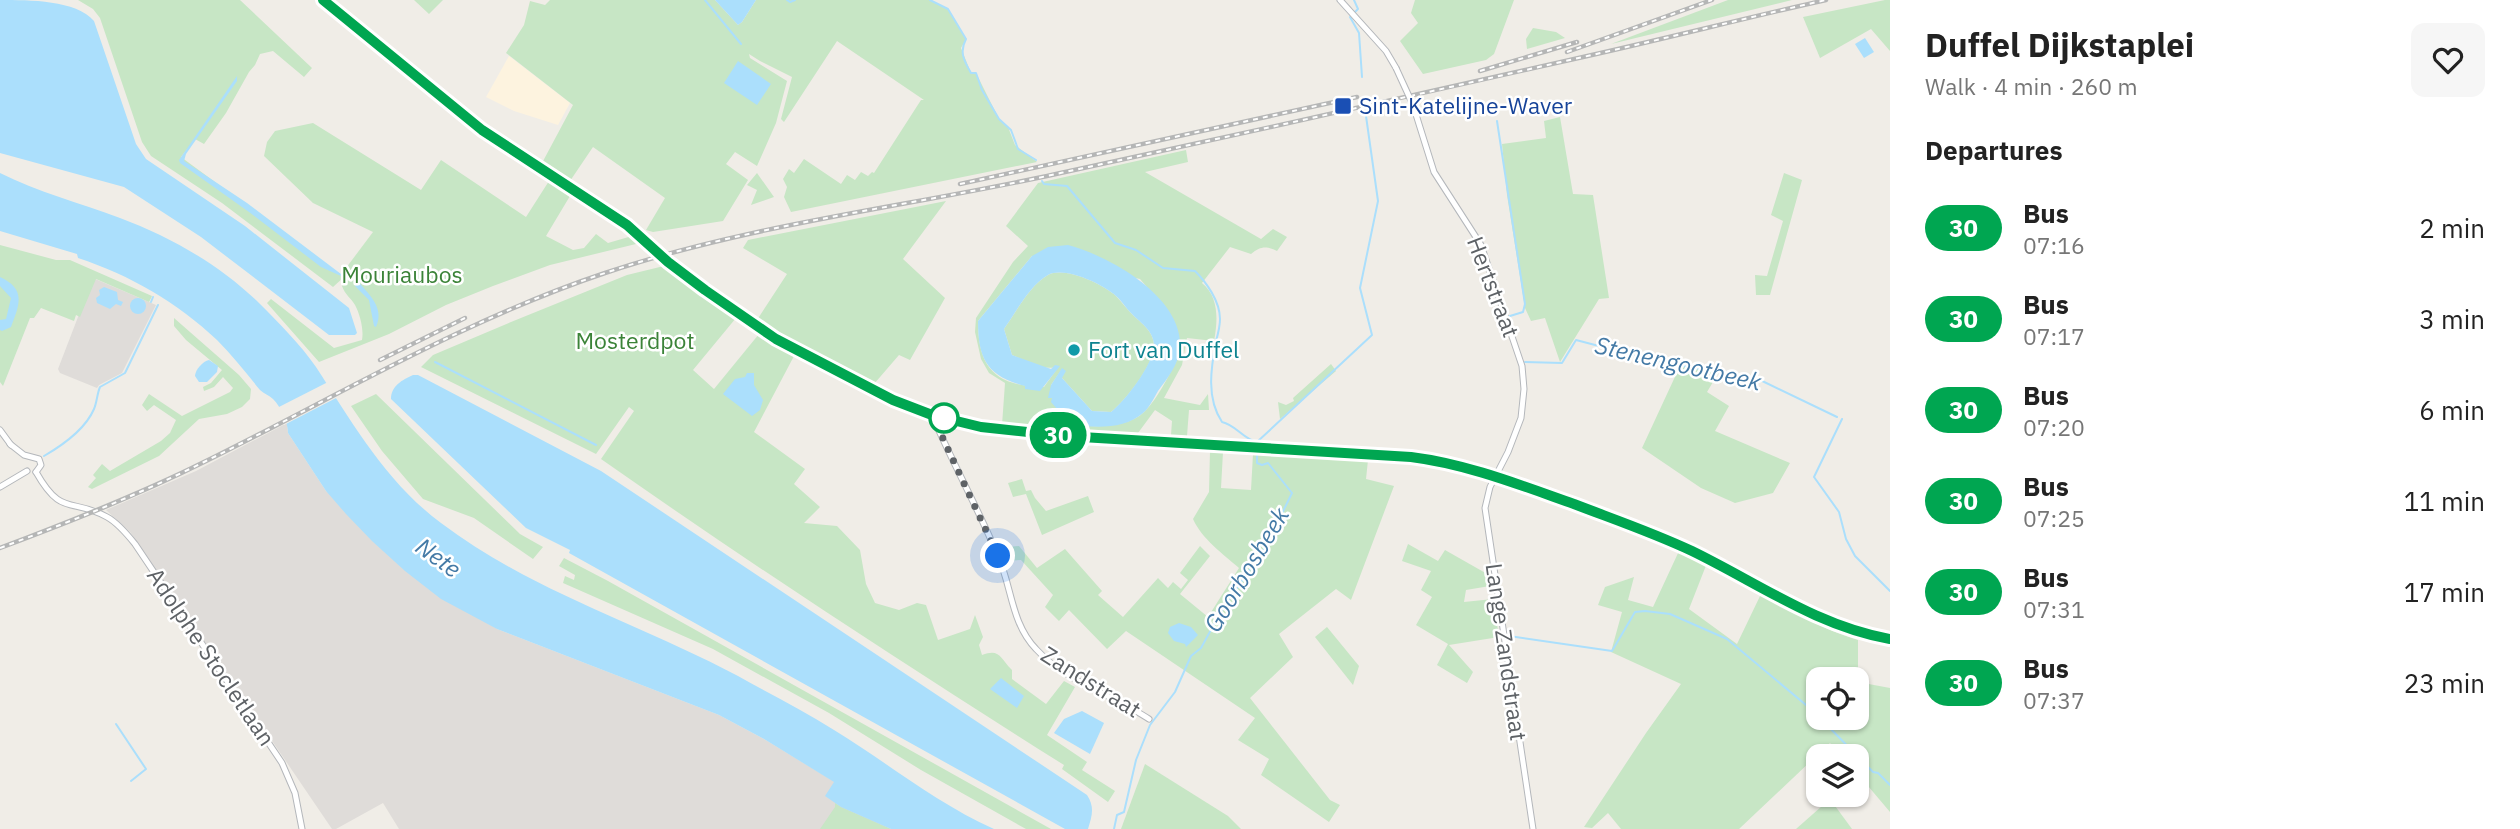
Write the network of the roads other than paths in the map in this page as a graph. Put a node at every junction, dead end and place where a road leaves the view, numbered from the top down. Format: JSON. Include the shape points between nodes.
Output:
{"nodes":[{"id":1,"x":323,"y":0,"type":"edge"},
{"id":2,"x":1339,"y":0,"type":"edge"},
{"id":3,"x":932,"y":415,"type":"junction"},
{"id":4,"x":0,"y":430,"type":"edge"},
{"id":5,"x":26,"y":464,"type":"junction"},
{"id":6,"x":36,"y":472,"type":"junction"},
{"id":7,"x":1494,"y":476,"type":"junction"},
{"id":8,"x":0,"y":487,"type":"edge"},
{"id":9,"x":1890,"y":639,"type":"edge"},
{"id":10,"x":1150,"y":719,"type":"dead end"},
{"id":11,"x":302,"y":829,"type":"edge"},
{"id":12,"x":1533,"y":829,"type":"edge"}],
"edges":[{"from":1,"to":3,"type":"main road","via":[[502,145],[627,225],[668,262],[756,326],[876,392]]},
{"from":2,"to":7,"type":"street","name":"Hertstraat","bridge":true,"via":[[1396,68],[1434,172],[1481,245],[1522,366],[1521,418]]},
{"from":3,"to":7,"type":"main road","via":[[1033,433],[1411,457]]},
{"from":3,"to":10,"type":"street","name":"Zandstraat","via":[[998,556],[1026,637],[1050,662]]},
{"from":4,"to":5,"type":"street"},
{"from":5,"to":6,"type":"street"},
{"from":5,"to":6,"type":"street","name":"Adolphe Stocletlaan","via":[[36,456],[41,462]]},
{"from":5,"to":8,"type":"street"},
{"from":6,"to":11,"type":"street","name":"Adolphe Stocletlaan","via":[[58,500],[110,519],[135,544],[282,763],[295,793]]},
{"from":7,"to":9,"type":"main road","via":[[1658,536],[1831,624]]},
{"from":7,"to":12,"type":"street","name":"Lange Zandstraat","via":[[1485,508]]}]}
